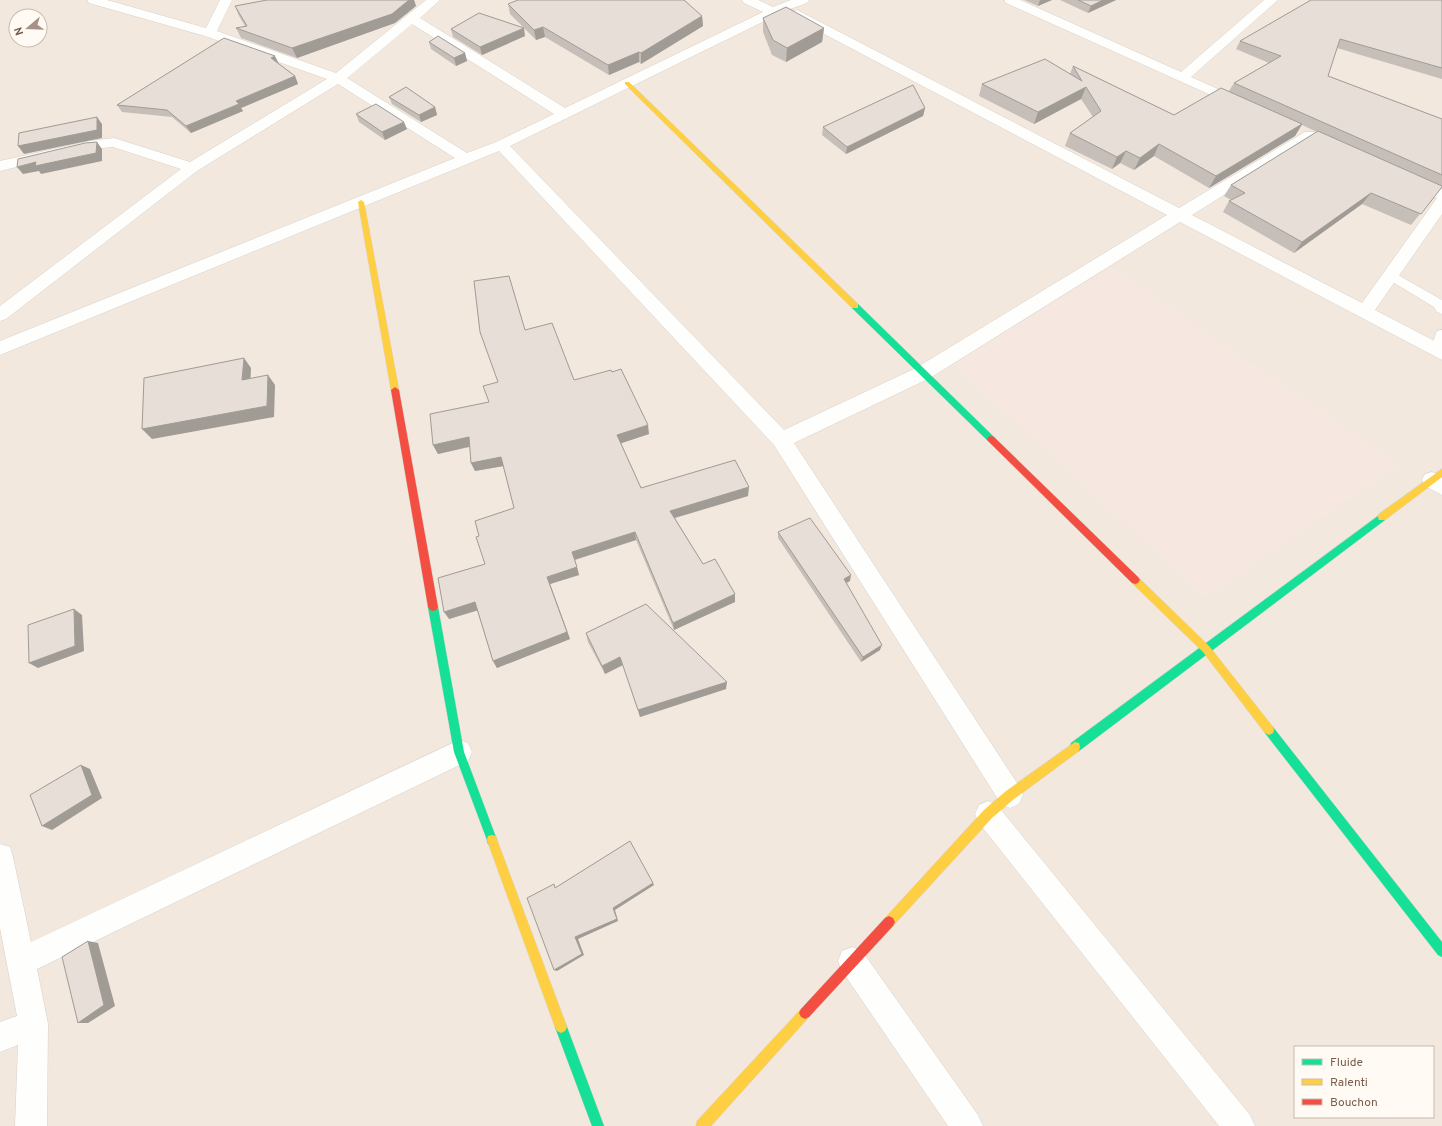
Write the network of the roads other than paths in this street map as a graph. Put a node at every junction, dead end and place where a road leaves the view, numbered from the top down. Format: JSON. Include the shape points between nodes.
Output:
{"nodes":[{"id":1,"x":93,"y":0,"type":"edge"},
{"id":2,"x":226,"y":0,"type":"edge"},
{"id":3,"x":434,"y":0,"type":"edge"},
{"id":4,"x":748,"y":0,"type":"edge"},
{"id":5,"x":803,"y":0,"type":"edge"},
{"id":6,"x":1010,"y":0,"type":"edge"},
{"id":7,"x":1272,"y":0,"type":"edge"},
{"id":8,"x":778,"y":10,"type":"junction"},
{"id":9,"x":412,"y":18,"type":"junction"},
{"id":10,"x":210,"y":33,"type":"junction"},
{"id":11,"x":338,"y":78,"type":"junction"},
{"id":12,"x":1182,"y":78,"type":"junction"},
{"id":13,"x":627,"y":83,"type":"junction"},
{"id":14,"x":1253,"y":110,"type":"edge"},
{"id":15,"x":564,"y":114,"type":"junction"},
{"id":16,"x":1310,"y":135,"type":"edge"},
{"id":17,"x":501,"y":145,"type":"junction"},
{"id":18,"x":466,"y":159,"type":"junction"},
{"id":19,"x":0,"y":166,"type":"edge"},
{"id":20,"x":192,"y":168,"type":"junction"},
{"id":21,"x":1400,"y":176,"type":"edge"},
{"id":22,"x":1442,"y":194,"type":"edge"},
{"id":23,"x":361,"y":202,"type":"junction"},
{"id":24,"x":1442,"y":202,"type":"edge"},
{"id":25,"x":1180,"y":215,"type":"junction"},
{"id":26,"x":1391,"y":275,"type":"junction"},
{"id":27,"x":1442,"y":308,"type":"edge"},
{"id":28,"x":1365,"y":312,"type":"junction"},
{"id":29,"x":0,"y":315,"type":"edge"},
{"id":30,"x":1442,"y":335,"type":"edge"},
{"id":31,"x":0,"y":348,"type":"edge"},
{"id":32,"x":1440,"y":351,"type":"edge"},
{"id":33,"x":923,"y":373,"type":"junction"},
{"id":34,"x":781,"y":440,"type":"junction"},
{"id":35,"x":1439,"y":479,"type":"edge"},
{"id":36,"x":1206,"y":649,"type":"junction"},
{"id":37,"x":459,"y":752,"type":"junction"},
{"id":38,"x":1010,"y":795,"type":"junction"},
{"id":39,"x":988,"y":814,"type":"junction"},
{"id":40,"x":0,"y":857,"type":"edge"},
{"id":41,"x":1442,"y":951,"type":"edge"},
{"id":42,"x":21,"y":962,"type":"junction"},
{"id":43,"x":852,"y":962,"type":"junction"},
{"id":44,"x":32,"y":1024,"type":"junction"},
{"id":45,"x":0,"y":1037,"type":"edge"},
{"id":46,"x":31,"y":1126,"type":"edge"},
{"id":47,"x":598,"y":1126,"type":"edge"},
{"id":48,"x":702,"y":1126,"type":"edge"},
{"id":49,"x":967,"y":1126,"type":"edge"},
{"id":50,"x":1239,"y":1126,"type":"edge"}],
"edges":[{"from":1,"to":10,"type":"street"},
{"from":2,"to":10,"type":"street"},
{"from":3,"to":9,"type":"street"},
{"from":4,"to":8,"type":"street"},
{"from":5,"to":8,"type":"street"},
{"from":6,"to":12,"type":"street"},
{"from":7,"to":12,"type":"street"},
{"from":8,"to":13,"type":"street"},
{"from":8,"to":25,"type":"street"},
{"from":9,"to":11,"type":"street"},
{"from":9,"to":15,"type":"street"},
{"from":10,"to":11,"type":"street"},
{"from":11,"to":18,"type":"street"},
{"from":11,"to":20,"type":"street"},
{"from":12,"to":14,"type":"street"},
{"from":13,"to":15,"type":"street"},
{"from":13,"to":33,"type":"street"},
{"from":15,"to":17,"type":"street"},
{"from":16,"to":25,"type":"street"},
{"from":17,"to":18,"type":"street"},
{"from":17,"to":34,"type":"street"},
{"from":18,"to":23,"type":"street"},
{"from":19,"to":20,"type":"street","via":[[90,145],[114,142]]},
{"from":20,"to":29,"type":"street"},
{"from":21,"to":22,"type":"street"},
{"from":23,"to":31,"type":"street"},
{"from":23,"to":37,"type":"street"},
{"from":24,"to":26,"type":"street"},
{"from":25,"to":28,"type":"street"},
{"from":25,"to":33,"type":"street"},
{"from":26,"to":27,"type":"lane"},
{"from":26,"to":28,"type":"street"},
{"from":28,"to":32,"type":"street"},
{"from":30,"to":32,"type":"lane"},
{"from":33,"to":34,"type":"street"},
{"from":33,"to":36,"type":"street"},
{"from":34,"to":38,"type":"street"},
{"from":35,"to":36,"type":"street"},
{"from":36,"to":38,"type":"street"},
{"from":36,"to":41,"type":"street"},
{"from":37,"to":42,"type":"street"},
{"from":37,"to":47,"type":"street"},
{"from":38,"to":39,"type":"street"},
{"from":39,"to":43,"type":"street"},
{"from":39,"to":50,"type":"street"},
{"from":40,"to":42,"type":"street"},
{"from":42,"to":44,"type":"street"},
{"from":43,"to":48,"type":"street"},
{"from":43,"to":49,"type":"street"},
{"from":44,"to":45,"type":"street"},
{"from":44,"to":46,"type":"street"}]}
